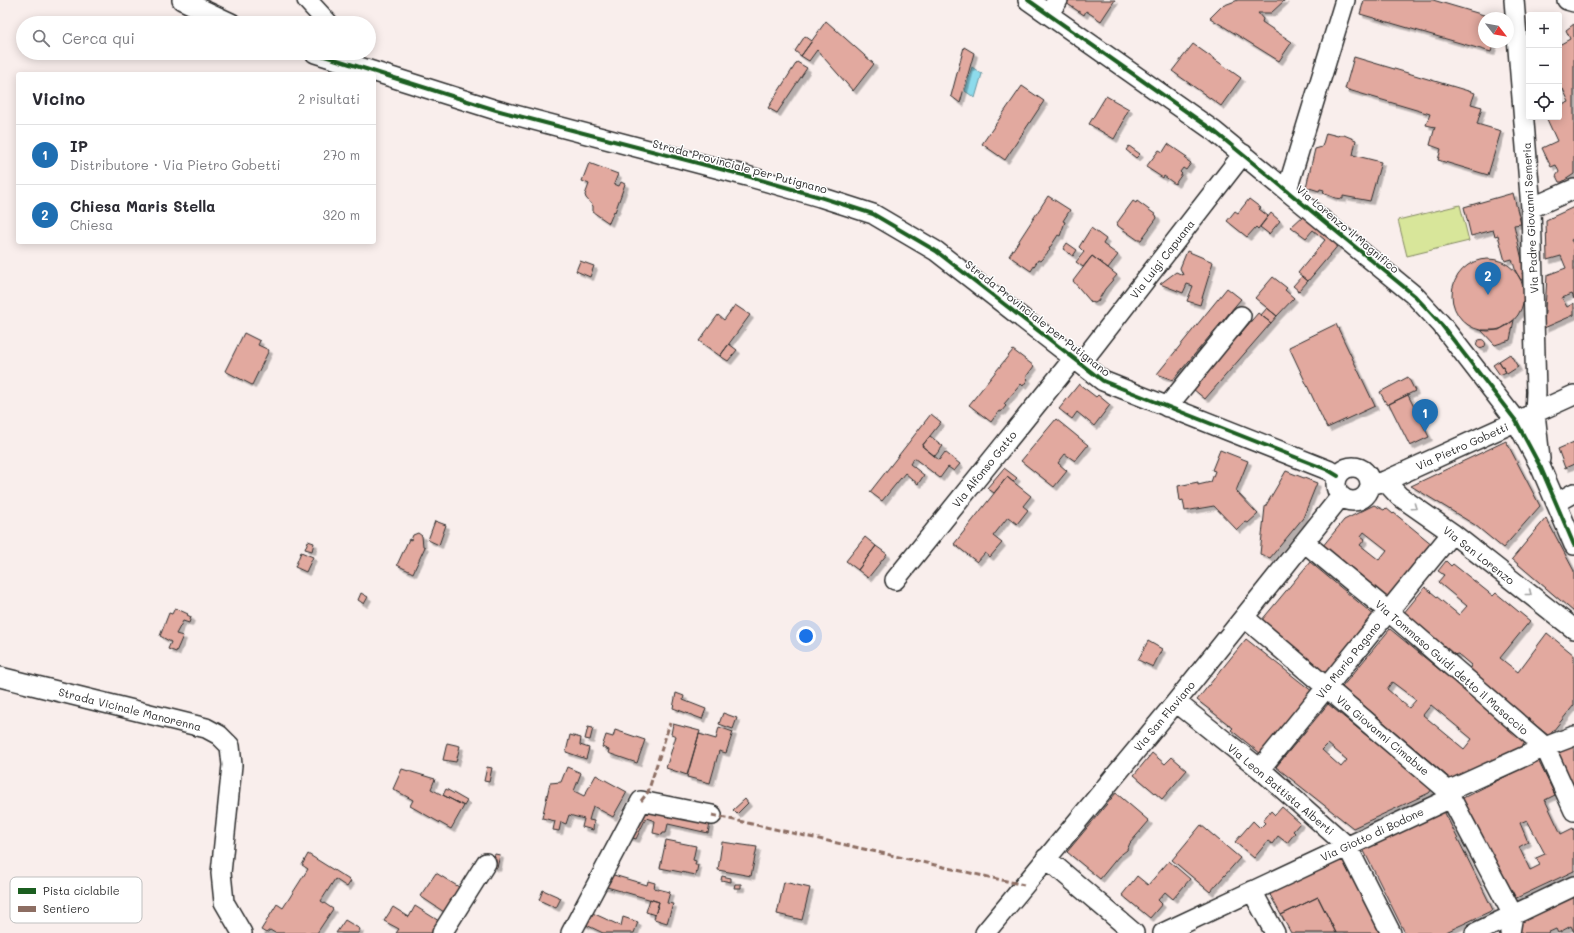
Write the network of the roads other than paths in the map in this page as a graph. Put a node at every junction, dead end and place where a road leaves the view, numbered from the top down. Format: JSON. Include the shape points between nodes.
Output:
{"nodes":[{"id":1,"x":182,"y":0,"type":"edge"},
{"id":2,"x":306,"y":0,"type":"edge"},
{"id":3,"x":1028,"y":0,"type":"edge"},
{"id":4,"x":1345,"y":0,"type":"edge"},
{"id":5,"x":1514,"y":0,"type":"edge"},
{"id":6,"x":1567,"y":0,"type":"edge"},
{"id":7,"x":1574,"y":2,"type":"edge"},
{"id":8,"x":1053,"y":7,"type":"edge"},
{"id":9,"x":215,"y":16,"type":"edge"},
{"id":10,"x":321,"y":16,"type":"edge"},
{"id":11,"x":335,"y":60,"type":"edge"},
{"id":12,"x":363,"y":60,"type":"edge"},
{"id":13,"x":370,"y":72,"type":"edge"},
{"id":14,"x":374,"y":72,"type":"edge"},
{"id":15,"x":376,"y":74,"type":"edge"},
{"id":16,"x":1243,"y":154,"type":"junction"},
{"id":17,"x":1574,"y":189,"type":"edge"},
{"id":18,"x":1287,"y":190,"type":"junction"},
{"id":19,"x":1531,"y":208,"type":"junction"},
{"id":20,"x":1241,"y":316,"type":"dead end"},
{"id":21,"x":1077,"y":361,"type":"junction"},
{"id":22,"x":1574,"y":395,"type":"edge"},
{"id":23,"x":1167,"y":407,"type":"junction"},
{"id":24,"x":1535,"y":413,"type":"junction"},
{"id":25,"x":1516,"y":421,"type":"junction"},
{"id":26,"x":1541,"y":468,"type":"junction"},
{"id":27,"x":1338,"y":476,"type":"junction"},
{"id":28,"x":1378,"y":483,"type":"junction"},
{"id":29,"x":1574,"y":493,"type":"edge"},
{"id":30,"x":1341,"y":496,"type":"junction"},
{"id":31,"x":1556,"y":503,"type":"junction"},
{"id":32,"x":1452,"y":533,"type":"junction"},
{"id":33,"x":1572,"y":535,"type":"edge"},
{"id":34,"x":1304,"y":542,"type":"junction"},
{"id":35,"x":895,"y":580,"type":"dead end"},
{"id":36,"x":1388,"y":611,"type":"junction"},
{"id":37,"x":1245,"y":618,"type":"junction"},
{"id":38,"x":1574,"y":629,"type":"edge"},
{"id":39,"x":0,"y":677,"type":"edge"},
{"id":40,"x":1326,"y":687,"type":"junction"},
{"id":41,"x":1176,"y":702,"type":"junction"},
{"id":42,"x":1571,"y":736,"type":"edge"},
{"id":43,"x":1545,"y":747,"type":"junction"},
{"id":44,"x":1260,"y":769,"type":"junction"},
{"id":45,"x":1450,"y":794,"type":"junction"},
{"id":46,"x":1574,"y":810,"type":"edge"},
{"id":47,"x":712,"y":815,"type":"dead end"},
{"id":48,"x":1347,"y":846,"type":"junction"},
{"id":49,"x":1046,"y":858,"type":"junction"},
{"id":50,"x":486,"y":863,"type":"dead end"},
{"id":51,"x":1574,"y":886,"type":"edge"},
{"id":52,"x":1252,"y":891,"type":"junction"},
{"id":53,"x":1511,"y":924,"type":"edge"},
{"id":54,"x":242,"y":933,"type":"edge"},
{"id":55,"x":442,"y":933,"type":"edge"},
{"id":56,"x":571,"y":933,"type":"edge"},
{"id":57,"x":985,"y":933,"type":"edge"},
{"id":58,"x":1134,"y":933,"type":"edge"},
{"id":59,"x":1163,"y":933,"type":"edge"},
{"id":60,"x":1275,"y":933,"type":"edge"},
{"id":61,"x":1391,"y":933,"type":"edge"},
{"id":62,"x":1475,"y":933,"type":"edge"}],
"edges":[{"from":1,"to":9,"type":"street"},
{"from":2,"to":10,"type":"street"},
{"from":3,"to":8,"type":"street","name":"Via Lorenzo il Magnifico"},
{"from":4,"to":18,"type":"street"},
{"from":5,"to":19,"type":"street","name":"Via Padre Giovanni Semeria"},
{"from":6,"to":7,"type":"street"},
{"from":8,"to":16,"type":"street","name":"Via Lorenzo il Magnifico"},
{"from":11,"to":13,"type":"street","name":"Strada Provinciale per Putignano"},
{"from":12,"to":14,"type":"street"},
{"from":15,"to":21,"type":"street","name":"Strada Provinciale per Putignano","via":[[496,110],[747,176],[873,214],[936,251]]},
{"from":16,"to":18,"type":"street","name":"Via Lorenzo il Magnifico"},
{"from":16,"to":21,"type":"street","name":"Via Luigi Capuana"},
{"from":17,"to":19,"type":"street"},
{"from":18,"to":25,"type":"street","name":"Via Lorenzo il Magnifico","via":[[1415,296],[1441,324]]},
{"from":19,"to":24,"type":"street","name":"Via Padre Giovanni Semeria"},
{"from":20,"to":23,"type":"street"},
{"from":21,"to":23,"type":"street","name":"Strada Provinciale per Putignano","via":[[1103,381]]},
{"from":21,"to":35,"type":"street","name":"Via Alfonso Gatto"},
{"from":22,"to":24,"type":"street","name":"Via Pietro Gobetti"},
{"from":23,"to":27,"type":"street","name":"Strada Provinciale per Putignano"},
{"from":24,"to":25,"type":"street","name":"Via Pietro Gobetti"},
{"from":24,"to":26,"type":"street","name":"Via Lorenzo il Magnifico"},
{"from":25,"to":26,"type":"street","name":"Via Lorenzo il Magnifico"},
{"from":25,"to":28,"type":"street","name":"Via Pietro Gobetti"},
{"from":26,"to":31,"type":"street","name":"Via Lorenzo il Magnifico"},
{"from":27,"to":28,"type":"street","via":[[1349,468],[1358,468]]},
{"from":27,"to":30,"type":"street","via":[[1336,489]]},
{"from":28,"to":30,"type":"street","via":[[1357,501],[1348,501]]},
{"from":28,"to":32,"type":"street","name":"Via San Lorenzo","one_way":true},
{"from":29,"to":31,"type":"street"},
{"from":30,"to":34,"type":"street","name":"Via San Flaviano"},
{"from":31,"to":33,"type":"street","name":"Via Lorenzo il Magnifico"},
{"from":32,"to":36,"type":"street","name":"Via Mario Pagano"},
{"from":32,"to":38,"type":"street","name":"Via San Lorenzo","one_way":true},
{"from":34,"to":36,"type":"street","name":"Via Tommaso Guidi detto il Masaccio"},
{"from":34,"to":37,"type":"street","name":"Via San Flaviano"},
{"from":36,"to":40,"type":"street","name":"Via Mario Pagano"},
{"from":36,"to":43,"type":"street","name":"Via Tommaso Guidi detto il Masaccio"},
{"from":37,"to":40,"type":"street","name":"Via Giovanni Cimabue"},
{"from":37,"to":41,"type":"street","name":"Via San Flaviano"},
{"from":39,"to":54,"type":"street","name":"Strada Vicinale Manorenna","via":[[206,728],[219,735],[230,746],[232,765],[221,873],[224,902]]},
{"from":40,"to":44,"type":"street","name":"Via Mario Pagano"},
{"from":40,"to":45,"type":"street","name":"Via Giovanni Cimabue"},
{"from":41,"to":44,"type":"street","name":"Via Leon Battista Alberti"},
{"from":41,"to":49,"type":"street","name":"Via San Flaviano"},
{"from":42,"to":43,"type":"street","name":"Via Giotto di Bodone"},
{"from":43,"to":45,"type":"street","name":"Via Giotto di Bodone"},
{"from":43,"to":46,"type":"street","name":"Via Tommaso Guidi detto il Masaccio"},
{"from":44,"to":48,"type":"street","name":"Via Leon Battista Alberti"},
{"from":45,"to":48,"type":"street","name":"Via Giotto di Bodone"},
{"from":45,"to":53,"type":"street","name":"Via Giovanni Cimabue"},
{"from":47,"to":56,"type":"street","via":[[641,801]]},
{"from":48,"to":52,"type":"street","name":"Via Giotto di Bodone"},
{"from":48,"to":61,"type":"street","name":"Via Leon Battista Alberti"},
{"from":49,"to":57,"type":"street","name":"Via San Flaviano"},
{"from":49,"to":58,"type":"street"},
{"from":50,"to":55,"type":"street"},
{"from":51,"to":53,"type":"street"},
{"from":52,"to":59,"type":"street","name":"Via Giotto di Bodone"},
{"from":52,"to":60,"type":"street"},
{"from":53,"to":62,"type":"street"}]}
